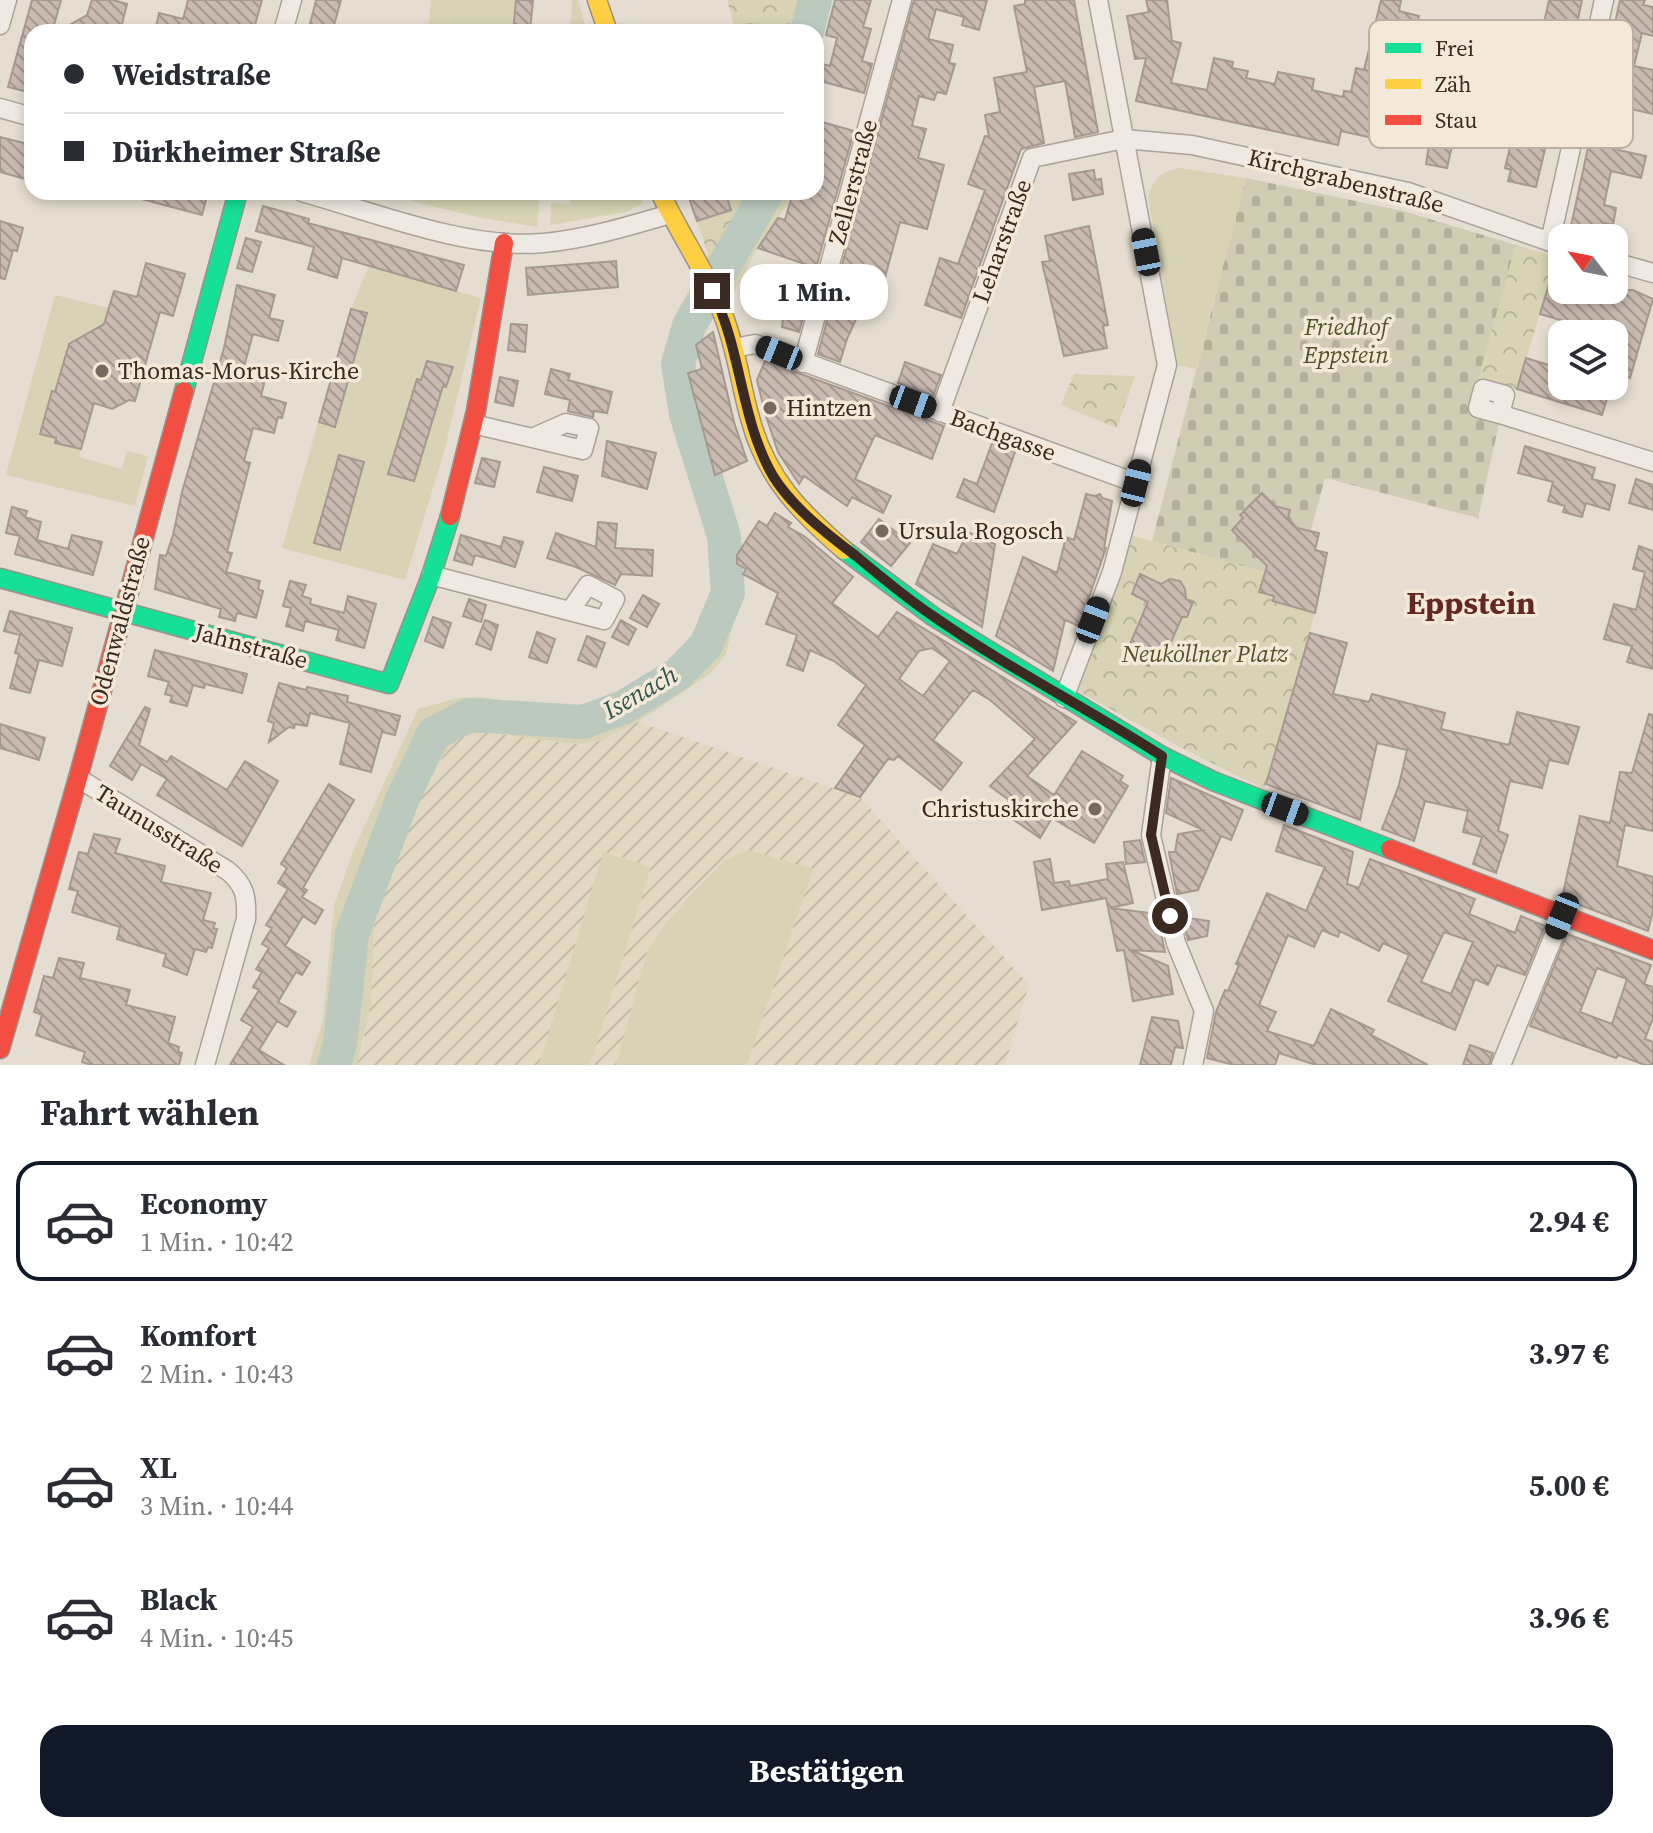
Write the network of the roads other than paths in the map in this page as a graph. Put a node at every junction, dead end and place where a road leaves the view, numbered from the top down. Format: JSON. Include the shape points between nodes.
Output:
{"nodes":[{"id":1,"x":7,"y":0,"type":"edge"},
{"id":2,"x":292,"y":0,"type":"edge"},
{"id":3,"x":597,"y":0,"type":"edge"},
{"id":4,"x":902,"y":0,"type":"edge"},
{"id":5,"x":1098,"y":0,"type":"edge"},
{"id":6,"x":1604,"y":0,"type":"edge"},
{"id":7,"x":1600,"y":20,"type":"edge"},
{"id":8,"x":285,"y":24,"type":"edge"},
{"id":9,"x":605,"y":24,"type":"edge"},
{"id":10,"x":0,"y":25,"type":"edge"},
{"id":11,"x":0,"y":108,"type":"edge"},
{"id":12,"x":24,"y":115,"type":"edge"},
{"id":13,"x":1124,"y":139,"type":"junction"},
{"id":14,"x":1575,"y":148,"type":"edge"},
{"id":15,"x":236,"y":200,"type":"edge"},
{"id":16,"x":331,"y":200,"type":"edge"},
{"id":17,"x":664,"y":200,"type":"edge"},
{"id":18,"x":670,"y":214,"type":"junction"},
{"id":19,"x":1560,"y":224,"type":"edge"},
{"id":20,"x":1548,"y":241,"type":"edge"},
{"id":21,"x":504,"y":243,"type":"junction"},
{"id":22,"x":1628,"y":266,"type":"edge"},
{"id":23,"x":1653,"y":273,"type":"edge"},
{"id":24,"x":734,"y":348,"type":"junction"},
{"id":25,"x":803,"y":363,"type":"junction"},
{"id":26,"x":940,"y":412,"type":"junction"},
{"id":27,"x":1500,"y":414,"type":"dead end"},
{"id":28,"x":473,"y":424,"type":"junction"},
{"id":29,"x":532,"y":438,"type":"dead end"},
{"id":30,"x":1653,"y":462,"type":"edge"},
{"id":31,"x":1136,"y":483,"type":"junction"},
{"id":32,"x":431,"y":575,"type":"junction"},
{"id":33,"x":0,"y":578,"type":"edge"},
{"id":34,"x":570,"y":611,"type":"dead end"},
{"id":35,"x":122,"y":612,"type":"junction"},
{"id":36,"x":1064,"y":698,"type":"junction"},
{"id":37,"x":1162,"y":756,"type":"junction"},
{"id":38,"x":78,"y":778,"type":"junction"},
{"id":39,"x":1562,"y":916,"type":"junction"},
{"id":40,"x":1653,"y":950,"type":"edge"},
{"id":41,"x":0,"y":1049,"type":"edge"},
{"id":42,"x":205,"y":1065,"type":"edge"},
{"id":43,"x":1193,"y":1065,"type":"edge"},
{"id":44,"x":1501,"y":1065,"type":"edge"}],
"edges":[{"from":1,"to":10,"type":"street"},
{"from":2,"to":8,"type":"street"},
{"from":3,"to":9,"type":"street"},
{"from":4,"to":25,"type":"street","name":"Zellerstraße"},
{"from":5,"to":13,"type":"street"},
{"from":6,"to":7,"type":"street"},
{"from":11,"to":12,"type":"street"},
{"from":13,"to":20,"type":"street","name":"Kirchgrabenstraße","via":[[1192,145],[1408,192]]},
{"from":13,"to":26,"type":"street","name":"Leharstraße","via":[[1032,158]]},
{"from":13,"to":31,"type":"street","via":[[1167,365]]},
{"from":14,"to":19,"type":"street"},
{"from":15,"to":35,"type":"street","name":"Odenwaldstraße"},
{"from":16,"to":21,"type":"street"},
{"from":17,"to":18,"type":"street"},
{"from":18,"to":21,"type":"street","via":[[591,235]]},
{"from":18,"to":24,"type":"street","via":[[722,311]]},
{"from":21,"to":28,"type":"street","name":"Jahnstraße"},
{"from":22,"to":23,"type":"street"},
{"from":24,"to":25,"type":"street","name":"Bachgasse","via":[[755,344]]},
{"from":24,"to":36,"type":"street","via":[[754,433],[774,477],[797,506],[934,617]]},
{"from":25,"to":26,"type":"street","name":"Bachgasse"},
{"from":26,"to":31,"type":"street","name":"Bachgasse"},
{"from":27,"to":30,"type":"street"},
{"from":28,"to":29,"type":"street"},
{"from":28,"to":32,"type":"street","name":"Jahnstraße"},
{"from":31,"to":36,"type":"street","via":[[1112,572]]},
{"from":32,"to":34,"type":"street"},
{"from":32,"to":35,"type":"street","name":"Jahnstraße","via":[[389,684]]},
{"from":33,"to":35,"type":"street","name":"Jahnstraße"},
{"from":35,"to":38,"type":"street","name":"Odenwaldstraße"},
{"from":36,"to":37,"type":"street"},
{"from":37,"to":39,"type":"street","via":[[1261,801]]},
{"from":37,"to":43,"type":"street","via":[[1151,835],[1176,943],[1204,1011]]},
{"from":38,"to":41,"type":"street","name":"Odenwaldstraße"},
{"from":38,"to":42,"type":"street","name":"Taunusstraße","via":[[241,882],[246,919]]},
{"from":39,"to":40,"type":"street"},
{"from":39,"to":44,"type":"street"}]}
